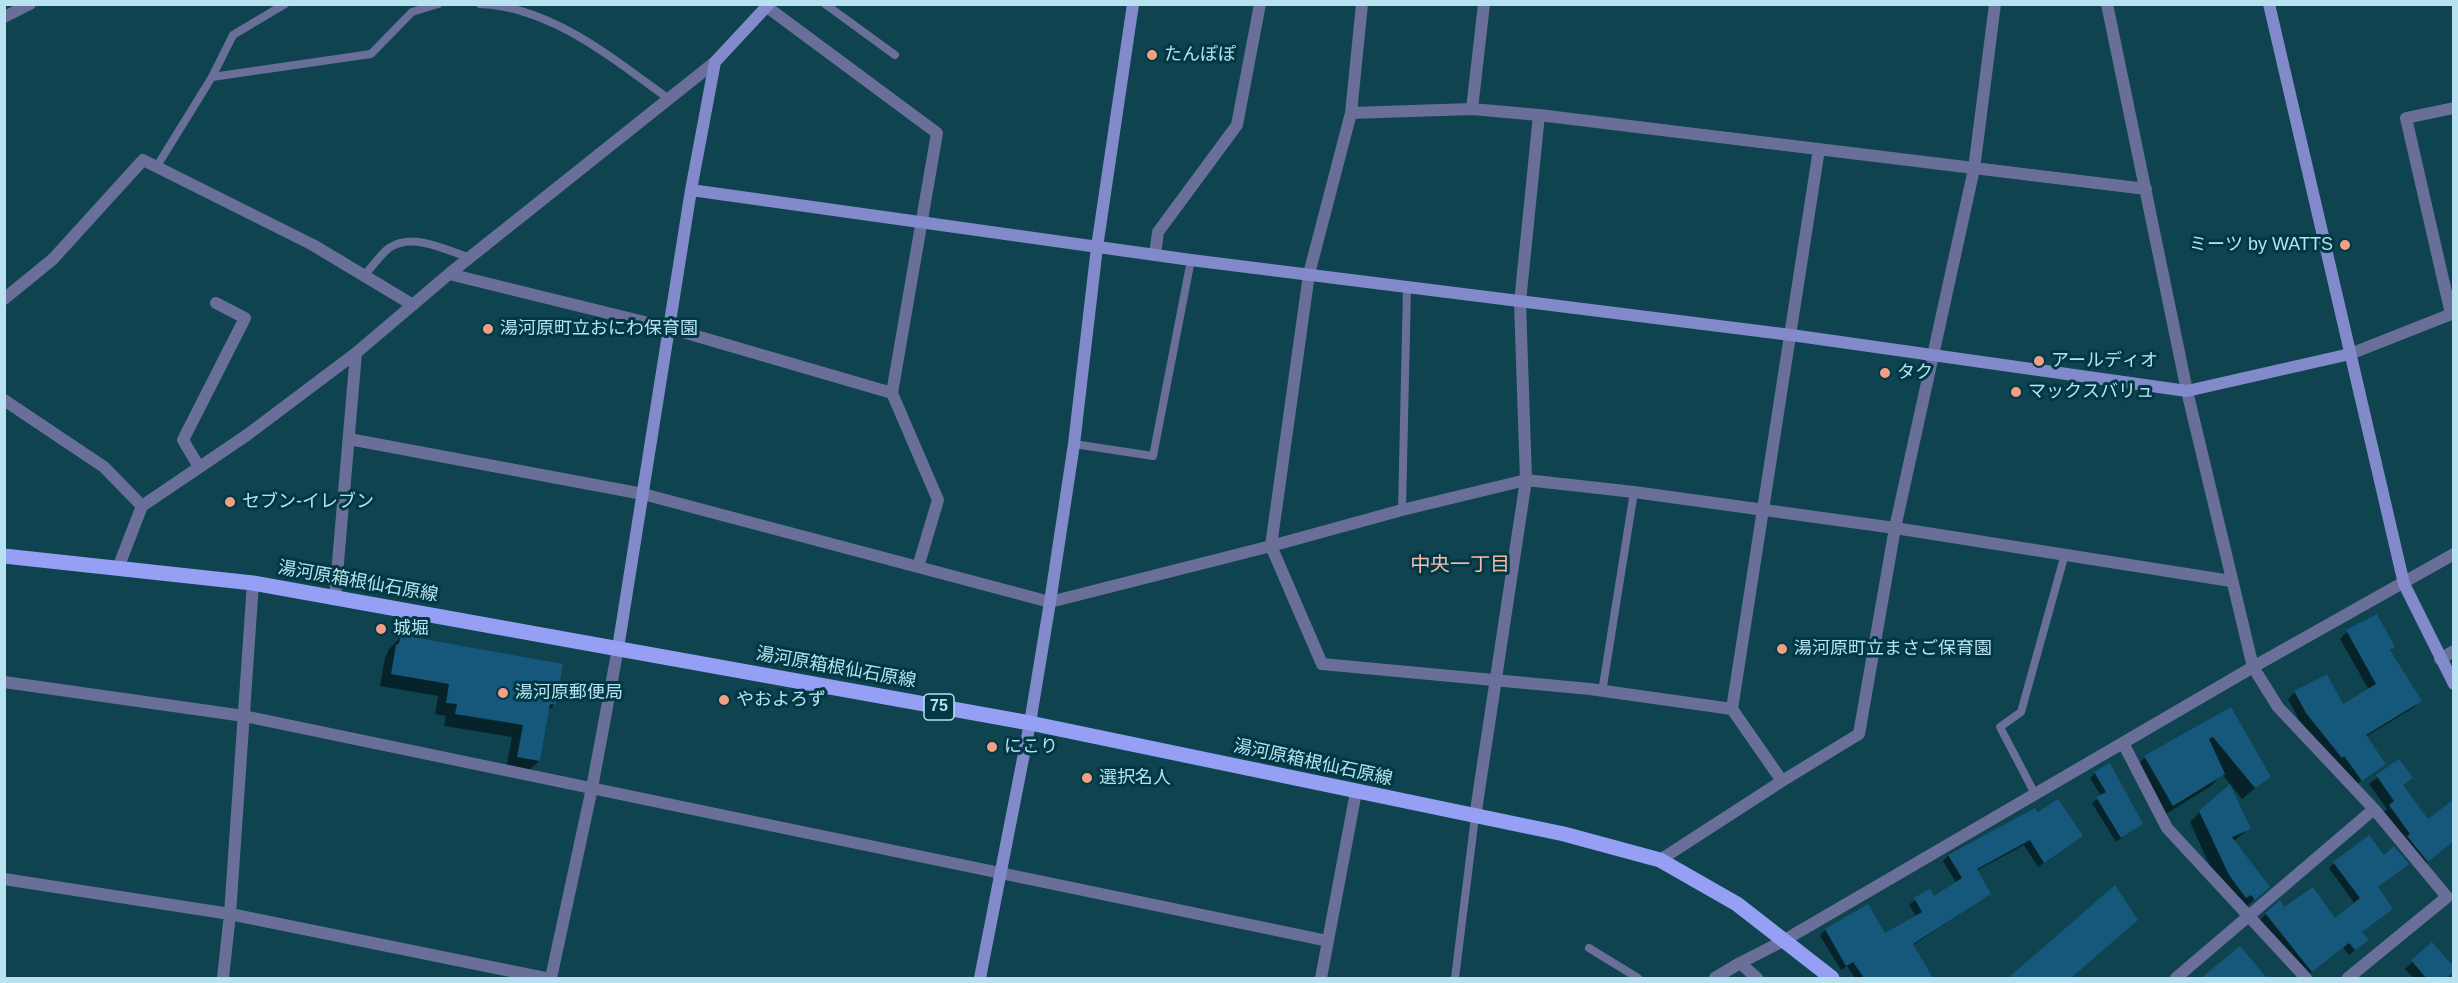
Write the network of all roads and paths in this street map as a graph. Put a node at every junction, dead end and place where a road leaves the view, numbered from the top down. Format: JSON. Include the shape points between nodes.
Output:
{"nodes":[{"id":1,"x":30,"y":4,"type":"edge"},
{"id":2,"x":285,"y":4,"type":"edge"},
{"id":3,"x":438,"y":4,"type":"edge"},
{"id":4,"x":480,"y":4,"type":"edge"},
{"id":5,"x":825,"y":4,"type":"edge"},
{"id":6,"x":1133,"y":4,"type":"edge"},
{"id":7,"x":1260,"y":4,"type":"edge"},
{"id":8,"x":1362,"y":4,"type":"edge"},
{"id":9,"x":1484,"y":4,"type":"edge"},
{"id":10,"x":1995,"y":4,"type":"edge"},
{"id":11,"x":2107,"y":4,"type":"edge"},
{"id":12,"x":2269,"y":4,"type":"edge"},
{"id":13,"x":768,"y":6,"type":"edge"},
{"id":14,"x":4,"y":17,"type":"edge"},
{"id":15,"x":896,"y":55,"type":"dead end"},
{"id":16,"x":715,"y":62,"type":"junction"},
{"id":17,"x":212,"y":76,"type":"junction"},
{"id":18,"x":669,"y":99,"type":"junction"},
{"id":19,"x":2454,"y":108,"type":"edge"},
{"id":20,"x":1473,"y":110,"type":"junction"},
{"id":21,"x":1351,"y":113,"type":"junction"},
{"id":22,"x":1539,"y":115,"type":"junction"},
{"id":23,"x":1819,"y":149,"type":"junction"},
{"id":24,"x":157,"y":166,"type":"junction"},
{"id":25,"x":1974,"y":169,"type":"junction"},
{"id":26,"x":2146,"y":189,"type":"junction"},
{"id":27,"x":691,"y":190,"type":"junction"},
{"id":28,"x":921,"y":223,"type":"junction"},
{"id":29,"x":1098,"y":248,"type":"junction"},
{"id":30,"x":1155,"y":255,"type":"junction"},
{"id":31,"x":470,"y":258,"type":"junction"},
{"id":32,"x":1191,"y":260,"type":"junction"},
{"id":33,"x":449,"y":274,"type":"junction"},
{"id":34,"x":1309,"y":274,"type":"junction"},
{"id":35,"x":364,"y":276,"type":"junction"},
{"id":36,"x":1407,"y":288,"type":"junction"},
{"id":37,"x":4,"y":299,"type":"edge"},
{"id":38,"x":1520,"y":302,"type":"junction"},
{"id":39,"x":216,"y":303,"type":"dead end"},
{"id":40,"x":413,"y":305,"type":"junction"},
{"id":41,"x":2452,"y":313,"type":"edge"},
{"id":42,"x":669,"y":328,"type":"junction"},
{"id":43,"x":1791,"y":335,"type":"junction"},
{"id":44,"x":356,"y":353,"type":"junction"},
{"id":45,"x":2350,"y":354,"type":"junction"},
{"id":46,"x":1935,"y":355,"type":"junction"},
{"id":47,"x":2187,"y":391,"type":"junction"},
{"id":48,"x":892,"y":393,"type":"junction"},
{"id":49,"x":4,"y":400,"type":"edge"},
{"id":50,"x":349,"y":439,"type":"junction"},
{"id":51,"x":1074,"y":444,"type":"junction"},
{"id":52,"x":199,"y":467,"type":"junction"},
{"id":53,"x":1526,"y":480,"type":"junction"},
{"id":54,"x":1634,"y":492,"type":"junction"},
{"id":55,"x":643,"y":494,"type":"junction"},
{"id":56,"x":142,"y":506,"type":"junction"},
{"id":57,"x":1402,"y":510,"type":"junction"},
{"id":58,"x":1764,"y":511,"type":"junction"},
{"id":59,"x":1895,"y":528,"type":"junction"},
{"id":60,"x":1271,"y":546,"type":"junction"},
{"id":61,"x":2065,"y":554,"type":"junction"},
{"id":62,"x":2454,"y":554,"type":"edge"},
{"id":63,"x":4,"y":556,"type":"edge"},
{"id":64,"x":918,"y":567,"type":"junction"},
{"id":65,"x":118,"y":568,"type":"junction"},
{"id":66,"x":2231,"y":581,"type":"junction"},
{"id":67,"x":253,"y":582,"type":"junction"},
{"id":68,"x":2404,"y":584,"type":"junction"},
{"id":69,"x":335,"y":597,"type":"junction"},
{"id":70,"x":1050,"y":602,"type":"junction"},
{"id":71,"x":618,"y":648,"type":"junction"},
{"id":72,"x":2454,"y":651,"type":"edge"},
{"id":73,"x":2440,"y":659,"type":"junction"},
{"id":74,"x":2253,"y":667,"type":"junction"},
{"id":75,"x":1496,"y":681,"type":"junction"},
{"id":76,"x":4,"y":682,"type":"edge"},
{"id":77,"x":2454,"y":684,"type":"edge"},
{"id":78,"x":1602,"y":692,"type":"junction"},
{"id":79,"x":1732,"y":709,"type":"junction"},
{"id":80,"x":244,"y":716,"type":"junction"},
{"id":81,"x":1030,"y":723,"type":"junction"},
{"id":82,"x":2123,"y":743,"type":"junction"},
{"id":83,"x":1782,"y":781,"type":"junction"},
{"id":84,"x":592,"y":789,"type":"junction"},
{"id":85,"x":1356,"y":792,"type":"junction"},
{"id":86,"x":2035,"y":794,"type":"junction"},
{"id":87,"x":2374,"y":809,"type":"junction"},
{"id":88,"x":1475,"y":817,"type":"junction"},
{"id":89,"x":1660,"y":860,"type":"junction"},
{"id":90,"x":1002,"y":873,"type":"junction"},
{"id":91,"x":4,"y":879,"type":"edge"},
{"id":92,"x":230,"y":914,"type":"junction"},
{"id":93,"x":2248,"y":917,"type":"junction"},
{"id":94,"x":1328,"y":941,"type":"junction"},
{"id":95,"x":1783,"y":941,"type":"junction"},
{"id":96,"x":1589,"y":948,"type":"dead end"},
{"id":97,"x":1740,"y":963,"type":"junction"},
{"id":98,"x":223,"y":978,"type":"edge"},
{"id":99,"x":545,"y":978,"type":"edge"},
{"id":100,"x":551,"y":978,"type":"edge"},
{"id":101,"x":980,"y":978,"type":"edge"},
{"id":102,"x":1321,"y":978,"type":"edge"},
{"id":103,"x":1455,"y":978,"type":"edge"},
{"id":104,"x":1638,"y":978,"type":"edge"},
{"id":105,"x":1715,"y":978,"type":"edge"},
{"id":106,"x":1757,"y":978,"type":"edge"},
{"id":107,"x":1832,"y":978,"type":"edge"},
{"id":108,"x":2176,"y":978,"type":"edge"},
{"id":109,"x":2306,"y":978,"type":"edge"},
{"id":110,"x":2349,"y":978,"type":"edge"}],
"edges":[{"from":1,"to":14,"type":"street"},
{"from":2,"to":17,"type":"lane","via":[[233,35]]},
{"from":3,"to":17,"type":"lane","via":[[412,12],[371,54]]},
{"from":4,"to":18,"type":"lane","via":[[534,16],[590,43]]},
{"from":5,"to":15,"type":"lane"},
{"from":6,"to":29,"type":"street"},
{"from":7,"to":30,"type":"street","via":[[1237,125],[1158,232]]},
{"from":8,"to":21,"type":"street"},
{"from":9,"to":20,"type":"street"},
{"from":10,"to":25,"type":"street"},
{"from":11,"to":26,"type":"street"},
{"from":12,"to":45,"type":"street"},
{"from":13,"to":16,"type":"street"},
{"from":13,"to":28,"type":"street","via":[[937,133]]},
{"from":16,"to":18,"type":"street"},
{"from":16,"to":27,"type":"street"},
{"from":17,"to":24,"type":"lane"},
{"from":18,"to":31,"type":"street"},
{"from":19,"to":41,"type":"street","via":[[2406,118]]},
{"from":20,"to":21,"type":"street"},
{"from":20,"to":22,"type":"street"},
{"from":21,"to":34,"type":"street"},
{"from":22,"to":23,"type":"street"},
{"from":22,"to":38,"type":"street"},
{"from":23,"to":25,"type":"street"},
{"from":23,"to":43,"type":"street"},
{"from":24,"to":35,"type":"street","via":[[313,245]]},
{"from":24,"to":37,"type":"street","via":[[143,160],[53,259]]},
{"from":25,"to":26,"type":"street"},
{"from":25,"to":46,"type":"street"},
{"from":26,"to":47,"type":"street"},
{"from":27,"to":28,"type":"street"},
{"from":27,"to":42,"type":"street"},
{"from":28,"to":29,"type":"street"},
{"from":28,"to":48,"type":"street"},
{"from":29,"to":30,"type":"street"},
{"from":29,"to":51,"type":"street"},
{"from":30,"to":32,"type":"street"},
{"from":31,"to":33,"type":"street"},
{"from":31,"to":35,"type":"lane","via":[[423,242],[402,242],[388,249]]},
{"from":32,"to":34,"type":"street"},
{"from":32,"to":51,"type":"lane","via":[[1153,456]]},
{"from":33,"to":40,"type":"street"},
{"from":33,"to":42,"type":"street"},
{"from":34,"to":36,"type":"street"},
{"from":34,"to":60,"type":"street"},
{"from":35,"to":40,"type":"street"},
{"from":36,"to":38,"type":"street"},
{"from":36,"to":57,"type":"lane"},
{"from":38,"to":43,"type":"street"},
{"from":38,"to":53,"type":"street"},
{"from":39,"to":52,"type":"street","via":[[245,318],[183,440]]},
{"from":40,"to":44,"type":"street"},
{"from":41,"to":45,"type":"street"},
{"from":42,"to":48,"type":"street"},
{"from":42,"to":55,"type":"street"},
{"from":43,"to":46,"type":"street"},
{"from":43,"to":58,"type":"street"},
{"from":44,"to":50,"type":"street"},
{"from":44,"to":52,"type":"street"},
{"from":45,"to":47,"type":"street"},
{"from":45,"to":68,"type":"street"},
{"from":46,"to":47,"type":"street"},
{"from":46,"to":59,"type":"street"},
{"from":47,"to":66,"type":"street"},
{"from":48,"to":64,"type":"street","via":[[938,500]]},
{"from":49,"to":56,"type":"street","via":[[104,466]]},
{"from":50,"to":55,"type":"street"},
{"from":50,"to":69,"type":"street"},
{"from":51,"to":70,"type":"street"},
{"from":52,"to":56,"type":"street"},
{"from":53,"to":54,"type":"street"},
{"from":53,"to":57,"type":"street"},
{"from":53,"to":75,"type":"street"},
{"from":54,"to":58,"type":"street"},
{"from":54,"to":78,"type":"lane"},
{"from":55,"to":64,"type":"street"},
{"from":55,"to":71,"type":"street"},
{"from":56,"to":65,"type":"street"},
{"from":57,"to":60,"type":"street"},
{"from":58,"to":59,"type":"street"},
{"from":58,"to":79,"type":"street"},
{"from":59,"to":61,"type":"street"},
{"from":59,"to":83,"type":"street","via":[[1859,735]]},
{"from":60,"to":70,"type":"street"},
{"from":60,"to":75,"type":"street","via":[[1322,664]]},
{"from":61,"to":66,"type":"street"},
{"from":61,"to":86,"type":"lane","via":[[2021,712],[2000,727]]},
{"from":62,"to":68,"type":"street"},
{"from":63,"to":65,"type":"main road","name":"湯河原箱根仙石原線","number":"75"},
{"from":64,"to":70,"type":"street"},
{"from":65,"to":67,"type":"main road","name":"湯河原箱根仙石原線","number":"75"},
{"from":66,"to":74,"type":"street"},
{"from":67,"to":69,"type":"main road","name":"湯河原箱根仙石原線","number":"75"},
{"from":67,"to":80,"type":"street"},
{"from":68,"to":73,"type":"street"},
{"from":68,"to":74,"type":"street"},
{"from":69,"to":71,"type":"main road","name":"湯河原箱根仙石原線","number":"75"},
{"from":70,"to":81,"type":"street"},
{"from":71,"to":81,"type":"main road","name":"湯河原箱根仙石原線","number":"75"},
{"from":71,"to":84,"type":"street"},
{"from":72,"to":73,"type":"street"},
{"from":73,"to":77,"type":"street"},
{"from":74,"to":82,"type":"street"},
{"from":74,"to":87,"type":"street","via":[[2277,707]]},
{"from":75,"to":78,"type":"street"},
{"from":75,"to":88,"type":"street"},
{"from":76,"to":80,"type":"street"},
{"from":78,"to":79,"type":"street"},
{"from":79,"to":83,"type":"street"},
{"from":80,"to":84,"type":"street"},
{"from":80,"to":92,"type":"street"},
{"from":81,"to":85,"type":"main road","name":"湯河原箱根仙石原線","number":"75"},
{"from":81,"to":90,"type":"street"},
{"from":82,"to":86,"type":"street"},
{"from":82,"to":93,"type":"street","via":[[2167,828]]},
{"from":83,"to":89,"type":"street"},
{"from":84,"to":90,"type":"street"},
{"from":84,"to":100,"type":"street"},
{"from":85,"to":88,"type":"main road","name":"湯河原箱根仙石原線","number":"75"},
{"from":85,"to":94,"type":"street"},
{"from":86,"to":95,"type":"street"},
{"from":87,"to":93,"type":"street"},
{"from":87,"to":110,"type":"street","via":[[2447,897]]},
{"from":88,"to":89,"type":"main road","name":"湯河原箱根仙石原線","number":"75","via":[[1564,834]]},
{"from":88,"to":103,"type":"lane"},
{"from":89,"to":95,"type":"main road","name":"湯河原箱根仙石原線","number":"75","via":[[1737,904]]},
{"from":90,"to":94,"type":"street"},
{"from":90,"to":101,"type":"street"},
{"from":91,"to":92,"type":"street"},
{"from":92,"to":98,"type":"street"},
{"from":92,"to":99,"type":"street"},
{"from":93,"to":108,"type":"street"},
{"from":93,"to":109,"type":"street"},
{"from":94,"to":102,"type":"street"},
{"from":95,"to":97,"type":"street"},
{"from":95,"to":107,"type":"main road","name":"湯河原箱根仙石原線","number":"75"},
{"from":96,"to":104,"type":"lane"},
{"from":97,"to":105,"type":"street"},
{"from":97,"to":106,"type":"street"}]}
